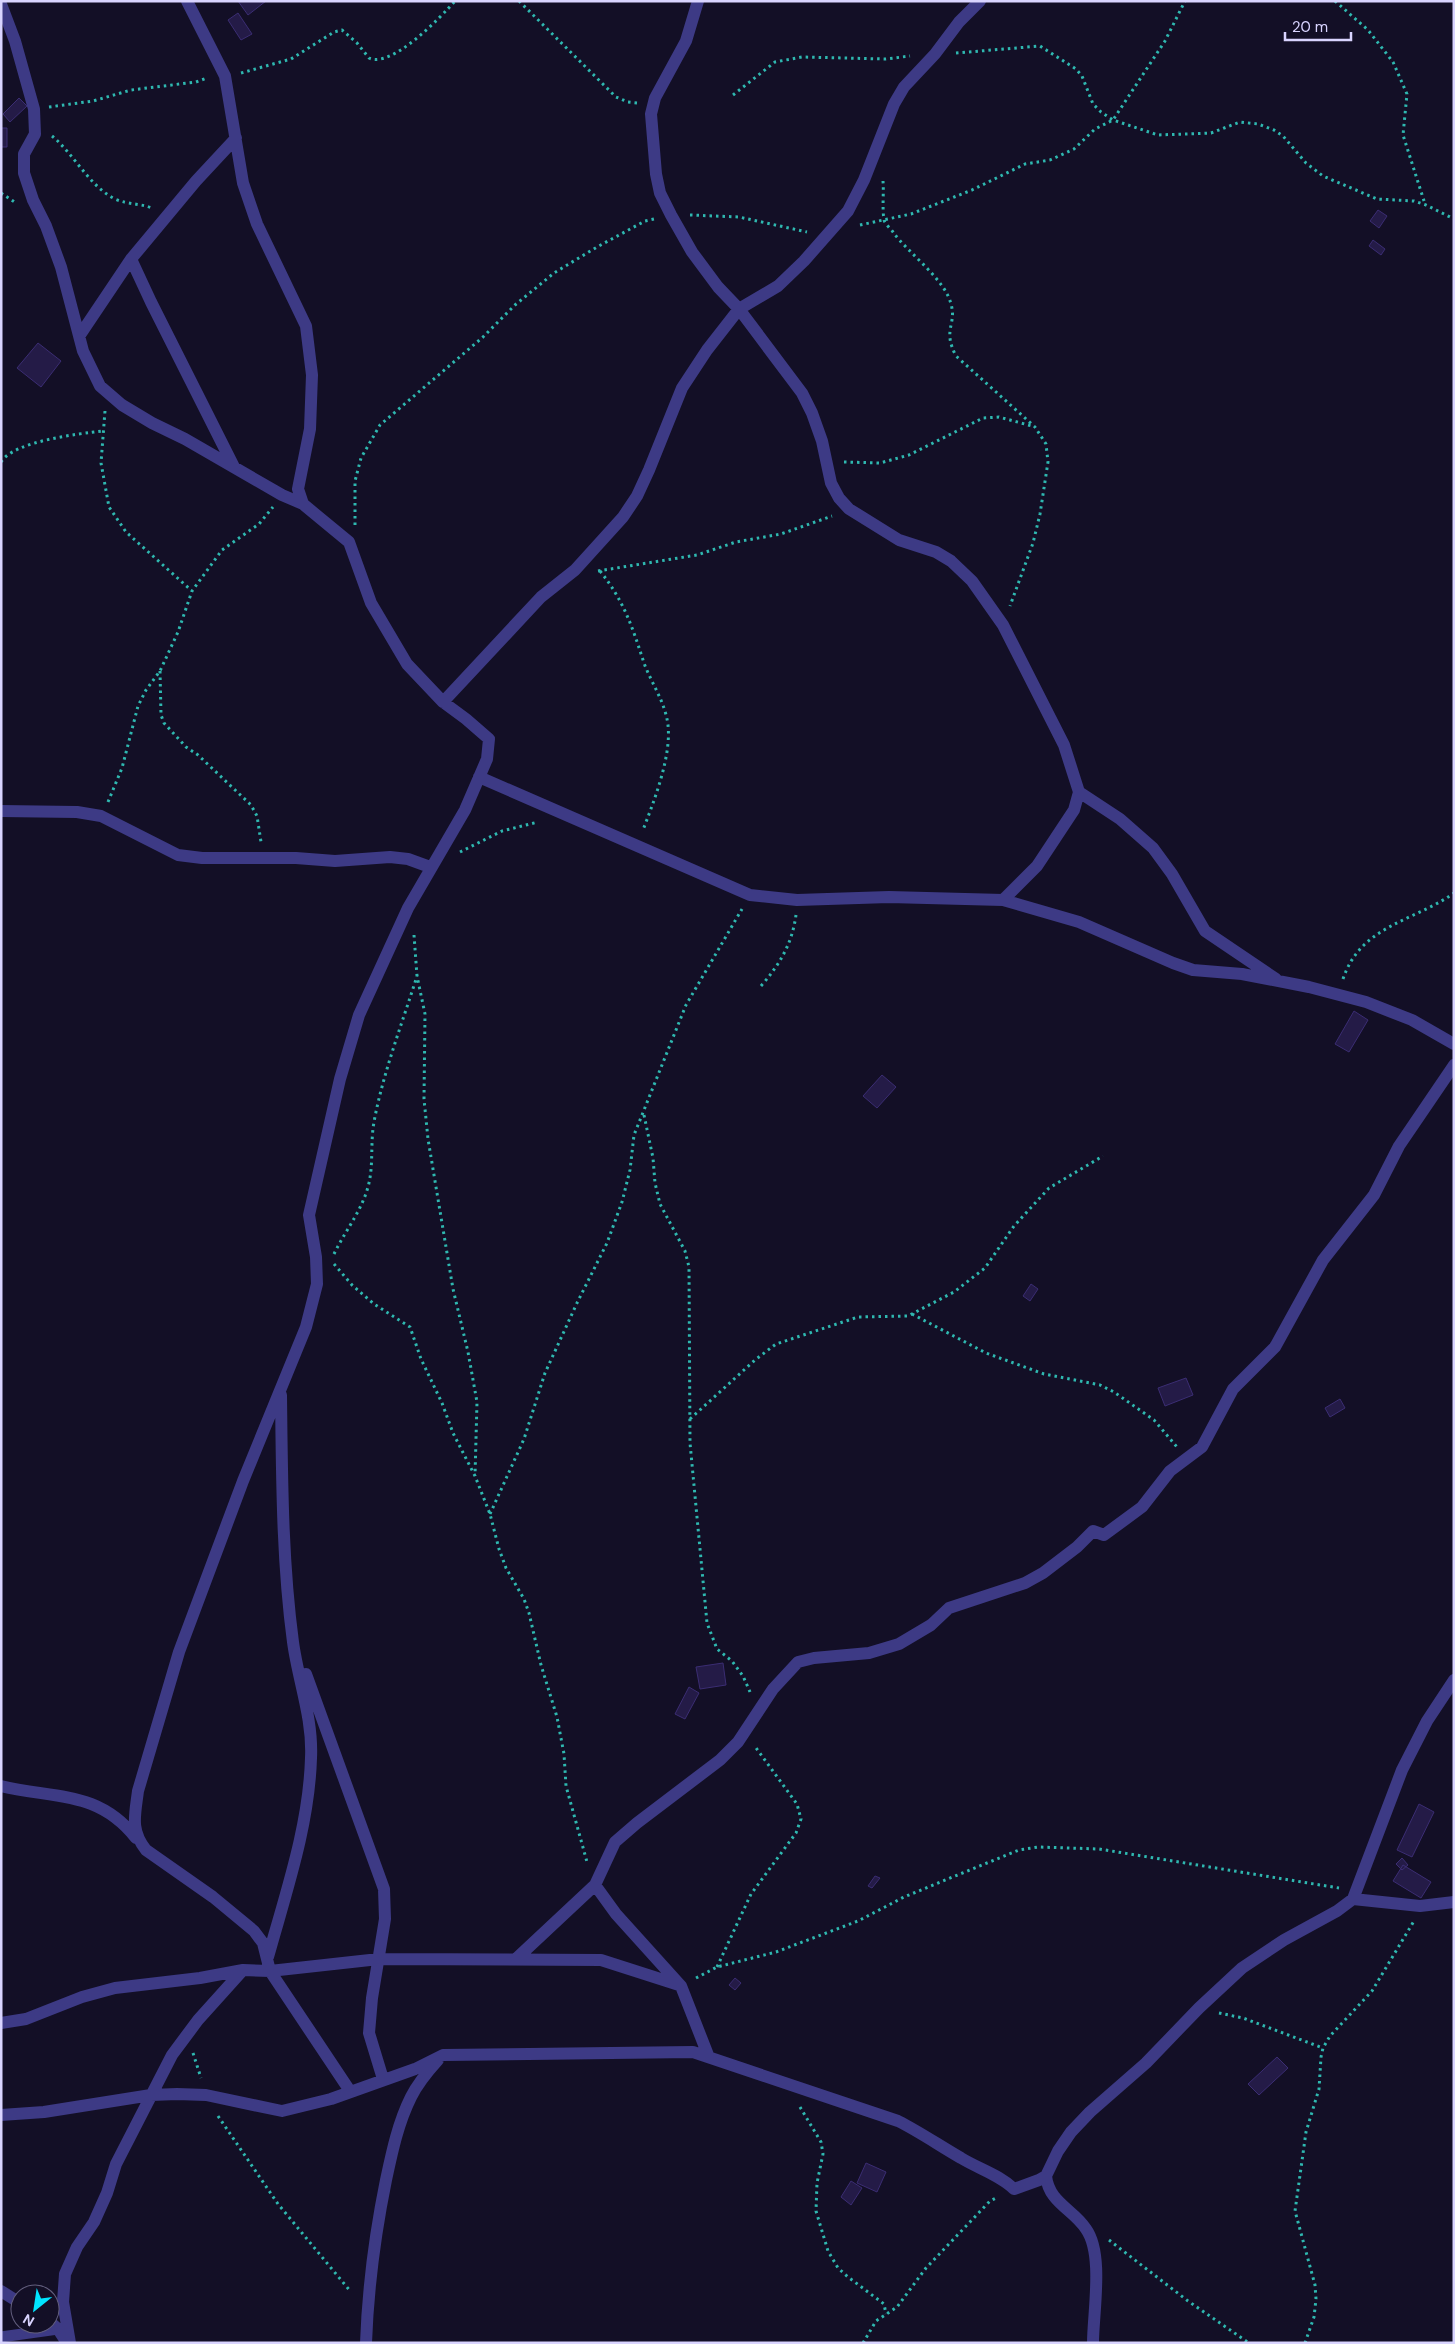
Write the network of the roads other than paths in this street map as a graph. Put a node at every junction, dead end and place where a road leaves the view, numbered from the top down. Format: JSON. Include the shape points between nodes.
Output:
{"nodes":[{"id":1,"x":187,"y":1,"type":"edge"},
{"id":2,"x":698,"y":1,"type":"edge"},
{"id":3,"x":980,"y":1,"type":"edge"},
{"id":4,"x":1,"y":4,"type":"edge"},
{"id":5,"x":236,"y":138,"type":"junction"},
{"id":6,"x":131,"y":258,"type":"junction"},
{"id":7,"x":739,"y":309,"type":"junction"},
{"id":8,"x":80,"y":335,"type":"junction"},
{"id":9,"x":234,"y":466,"type":"junction"},
{"id":10,"x":303,"y":504,"type":"junction"},
{"id":11,"x":443,"y":702,"type":"junction"},
{"id":12,"x":479,"y":777,"type":"junction"},
{"id":13,"x":1079,"y":792,"type":"junction"},
{"id":14,"x":1,"y":811,"type":"edge"},
{"id":15,"x":430,"y":867,"type":"junction"},
{"id":16,"x":1003,"y":900,"type":"junction"},
{"id":17,"x":1280,"y":982,"type":"junction"},
{"id":18,"x":1454,"y":1044,"type":"edge"},
{"id":19,"x":1454,"y":1065,"type":"edge"},
{"id":20,"x":281,"y":1388,"type":"junction"},
{"id":21,"x":293,"y":1643,"type":"junction"},
{"id":22,"x":1454,"y":1680,"type":"edge"},
{"id":23,"x":1,"y":1786,"type":"edge"},
{"id":24,"x":136,"y":1838,"type":"junction"},
{"id":25,"x":594,"y":1885,"type":"junction"},
{"id":26,"x":1355,"y":1895,"type":"junction"},
{"id":27,"x":1454,"y":1902,"type":"edge"},
{"id":28,"x":268,"y":1957,"type":"junction"},
{"id":29,"x":518,"y":1958,"type":"junction"},
{"id":30,"x":379,"y":1959,"type":"junction"},
{"id":31,"x":243,"y":1970,"type":"junction"},
{"id":32,"x":270,"y":1971,"type":"junction"},
{"id":33,"x":681,"y":1986,"type":"junction"},
{"id":34,"x":1,"y":2022,"type":"edge"},
{"id":35,"x":443,"y":2055,"type":"junction"},
{"id":36,"x":708,"y":2055,"type":"junction"},
{"id":37,"x":383,"y":2079,"type":"junction"},
{"id":38,"x":350,"y":2091,"type":"junction"},
{"id":39,"x":150,"y":2095,"type":"junction"},
{"id":40,"x":1,"y":2115,"type":"edge"},
{"id":41,"x":1046,"y":2176,"type":"junction"},
{"id":42,"x":60,"y":2333,"type":"edge"},
{"id":43,"x":15,"y":2334,"type":"edge"},
{"id":44,"x":1,"y":2337,"type":"edge"},
{"id":45,"x":68,"y":2343,"type":"edge"},
{"id":46,"x":366,"y":2343,"type":"edge"},
{"id":47,"x":1093,"y":2343,"type":"edge"}],
"edges":[{"from":1,"to":5,"type":"street","via":[[225,76]]},
{"from":2,"to":7,"type":"street","via":[[686,42],[655,98],[651,114],[656,174],[660,193],[692,252]]},
{"from":3,"to":7,"type":"street","via":[[904,86],[848,211],[778,286]]},
{"from":4,"to":8,"type":"street","via":[[15,41],[34,115],[34,134],[24,154],[24,173],[61,267]]},
{"from":5,"to":6,"type":"street"},
{"from":5,"to":10,"type":"street","via":[[243,183],[257,224],[306,326],[312,375],[310,428],[298,489]]},
{"from":6,"to":8,"type":"street"},
{"from":6,"to":9,"type":"street"},
{"from":7,"to":11,"type":"street","via":[[706,350],[682,388],[637,496],[623,517],[575,570],[541,597]]},
{"from":7,"to":13,"type":"street","via":[[802,393],[822,441],[831,482],[839,498],[849,509],[899,540],[936,552],[951,562],[972,581],[1003,625],[1064,745]]},
{"from":8,"to":9,"type":"street","via":[[83,351],[100,386],[122,405]]},
{"from":9,"to":10,"type":"street"},
{"from":10,"to":11,"type":"street","via":[[349,542],[371,603],[386,630],[407,664]]},
{"from":11,"to":12,"type":"street","via":[[489,739],[487,759]]},
{"from":12,"to":15,"type":"street","via":[[465,810]]},
{"from":12,"to":16,"type":"street","via":[[750,895],[797,900],[889,897]]},
{"from":13,"to":16,"type":"street","via":[[1074,810],[1037,866]]},
{"from":13,"to":17,"type":"street","via":[[1120,819],[1153,848],[1206,931]]},
{"from":14,"to":15,"type":"street","via":[[77,812],[102,816],[178,855],[335,861],[390,858],[408,859]]},
{"from":15,"to":20,"type":"street","via":[[408,908],[348,1046],[308,1215],[316,1257],[317,1284],[306,1328]]},
{"from":16,"to":17,"type":"street","via":[[1079,922],[1193,970],[1242,974]]},
{"from":17,"to":18,"type":"street","via":[[1339,993],[1366,1002],[1412,1020]]},
{"from":19,"to":25,"type":"street","via":[[1400,1146],[1374,1195],[1323,1260],[1275,1347],[1233,1389],[1202,1447],[1170,1471],[1142,1507],[1104,1535],[1092,1531],[1065,1557],[1025,1583],[948,1608],[931,1626],[899,1644],[869,1653],[798,1662],[772,1689],[738,1742],[720,1760],[615,1842]]},
{"from":20,"to":21,"type":"street","via":[[284,1525]]},
{"from":20,"to":24,"type":"street","via":[[179,1652],[138,1791]]},
{"from":21,"to":28,"type":"street","via":[[312,1755],[297,1851]]},
{"from":21,"to":30,"type":"street","via":[[384,1889],[385,1919]]},
{"from":22,"to":26,"type":"street","via":[[1427,1721],[1402,1770]]},
{"from":23,"to":24,"type":"street","via":[[91,1802],[124,1822]]},
{"from":24,"to":28,"type":"street","via":[[146,1850],[213,1897],[254,1931],[264,1943]]},
{"from":25,"to":29,"type":"street"},
{"from":25,"to":33,"type":"street"},
{"from":26,"to":27,"type":"street","via":[[1404,1906]]},
{"from":26,"to":41,"type":"street","via":[[1338,1911],[1284,1940],[1242,1968],[1146,2064],[1071,2132]]},
{"from":28,"to":32,"type":"street"},
{"from":29,"to":30,"type":"street"},
{"from":29,"to":33,"type":"street","via":[[601,1960]]},
{"from":30,"to":32,"type":"street"},
{"from":30,"to":37,"type":"street","via":[[369,2033]]},
{"from":31,"to":32,"type":"street"},
{"from":31,"to":34,"type":"street","via":[[115,1988],[26,2019]]},
{"from":31,"to":39,"type":"street","via":[[186,2035]]},
{"from":32,"to":38,"type":"street"},
{"from":33,"to":36,"type":"street"},
{"from":35,"to":36,"type":"street","via":[[678,2052]]},
{"from":35,"to":37,"type":"street","via":[[415,2069]]},
{"from":35,"to":46,"type":"street","via":[[412,2094],[400,2125],[378,2217]]},
{"from":36,"to":41,"type":"street","via":[[898,2121],[1006,2181],[1014,2189]]},
{"from":37,"to":38,"type":"street"},
{"from":38,"to":39,"type":"street","via":[[282,2111],[206,2095]]},
{"from":39,"to":40,"type":"street","via":[[44,2112]]},
{"from":39,"to":45,"type":"street","via":[[116,2164],[94,2222],[77,2247],[65,2274],[63,2302]]},
{"from":41,"to":47,"type":"street","via":[[1047,2188],[1088,2230],[1096,2275]]},
{"from":42,"to":45,"type":"street"},
{"from":43,"to":44,"type":"lane"}]}
